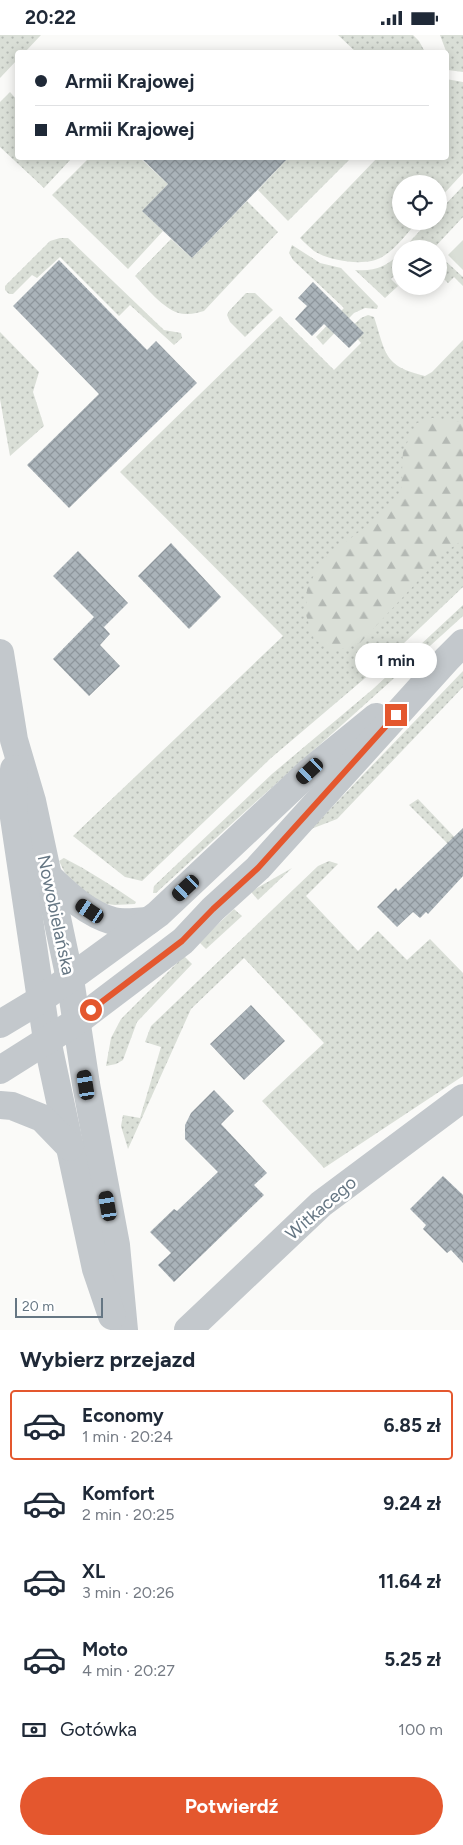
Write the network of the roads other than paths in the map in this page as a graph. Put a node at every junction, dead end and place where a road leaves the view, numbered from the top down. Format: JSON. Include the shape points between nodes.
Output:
{"nodes":[{"id":1,"x":455,"y":651,"type":"edge"},
{"id":2,"x":0,"y":653,"type":"edge"},
{"id":3,"x":14,"y":740,"type":"junction"},
{"id":4,"x":48,"y":876,"type":"junction"},
{"id":5,"x":148,"y":921,"type":"junction"},
{"id":6,"x":70,"y":979,"type":"junction"},
{"id":7,"x":40,"y":1000,"type":"junction"},
{"id":8,"x":76,"y":1022,"type":"junction"},
{"id":9,"x":0,"y":1024,"type":"edge"},
{"id":10,"x":47,"y":1041,"type":"junction"},
{"id":11,"x":0,"y":1070,"type":"edge"},
{"id":12,"x":0,"y":1105,"type":"edge"},
{"id":13,"x":459,"y":1108,"type":"edge"},
{"id":14,"x":70,"y":1147,"type":"junction"},
{"id":15,"x":116,"y":1330,"type":"edge"},
{"id":16,"x":124,"y":1330,"type":"edge"},
{"id":17,"x":188,"y":1330,"type":"edge"}],
"edges":[{"from":1,"to":5,"type":"street","via":[[310,771]]},
{"from":1,"to":8,"type":"street","via":[[258,868],[182,941]]},
{"from":2,"to":3,"type":"street","name":"Nowobielańska"},
{"from":3,"to":4,"type":"street","name":"Nowobielańska","via":[[32,801]]},
{"from":3,"to":7,"type":"street","name":"Nowobielańska","via":[[13,811]]},
{"from":4,"to":5,"type":"street","via":[[90,911],[114,922]]},
{"from":4,"to":6,"type":"street","name":"Nowobielańska"},
{"from":5,"to":6,"type":"street"},
{"from":6,"to":7,"type":"street"},
{"from":6,"to":8,"type":"street","name":"Nowobielańska"},
{"from":7,"to":9,"type":"street"},
{"from":7,"to":10,"type":"street","name":"Nowobielańska"},
{"from":8,"to":10,"type":"street"},
{"from":8,"to":16,"type":"street","name":"Nowobielańska","via":[[116,1245]]},
{"from":10,"to":11,"type":"street"},
{"from":10,"to":14,"type":"street","name":"Nowobielańska"},
{"from":12,"to":14,"type":"street","via":[[12,1105],[42,1118]]},
{"from":13,"to":17,"type":"street","name":"Witkacego","via":[[321,1204]]},
{"from":14,"to":15,"type":"street","name":"Nowobielańska","via":[[96,1269]]}]}
